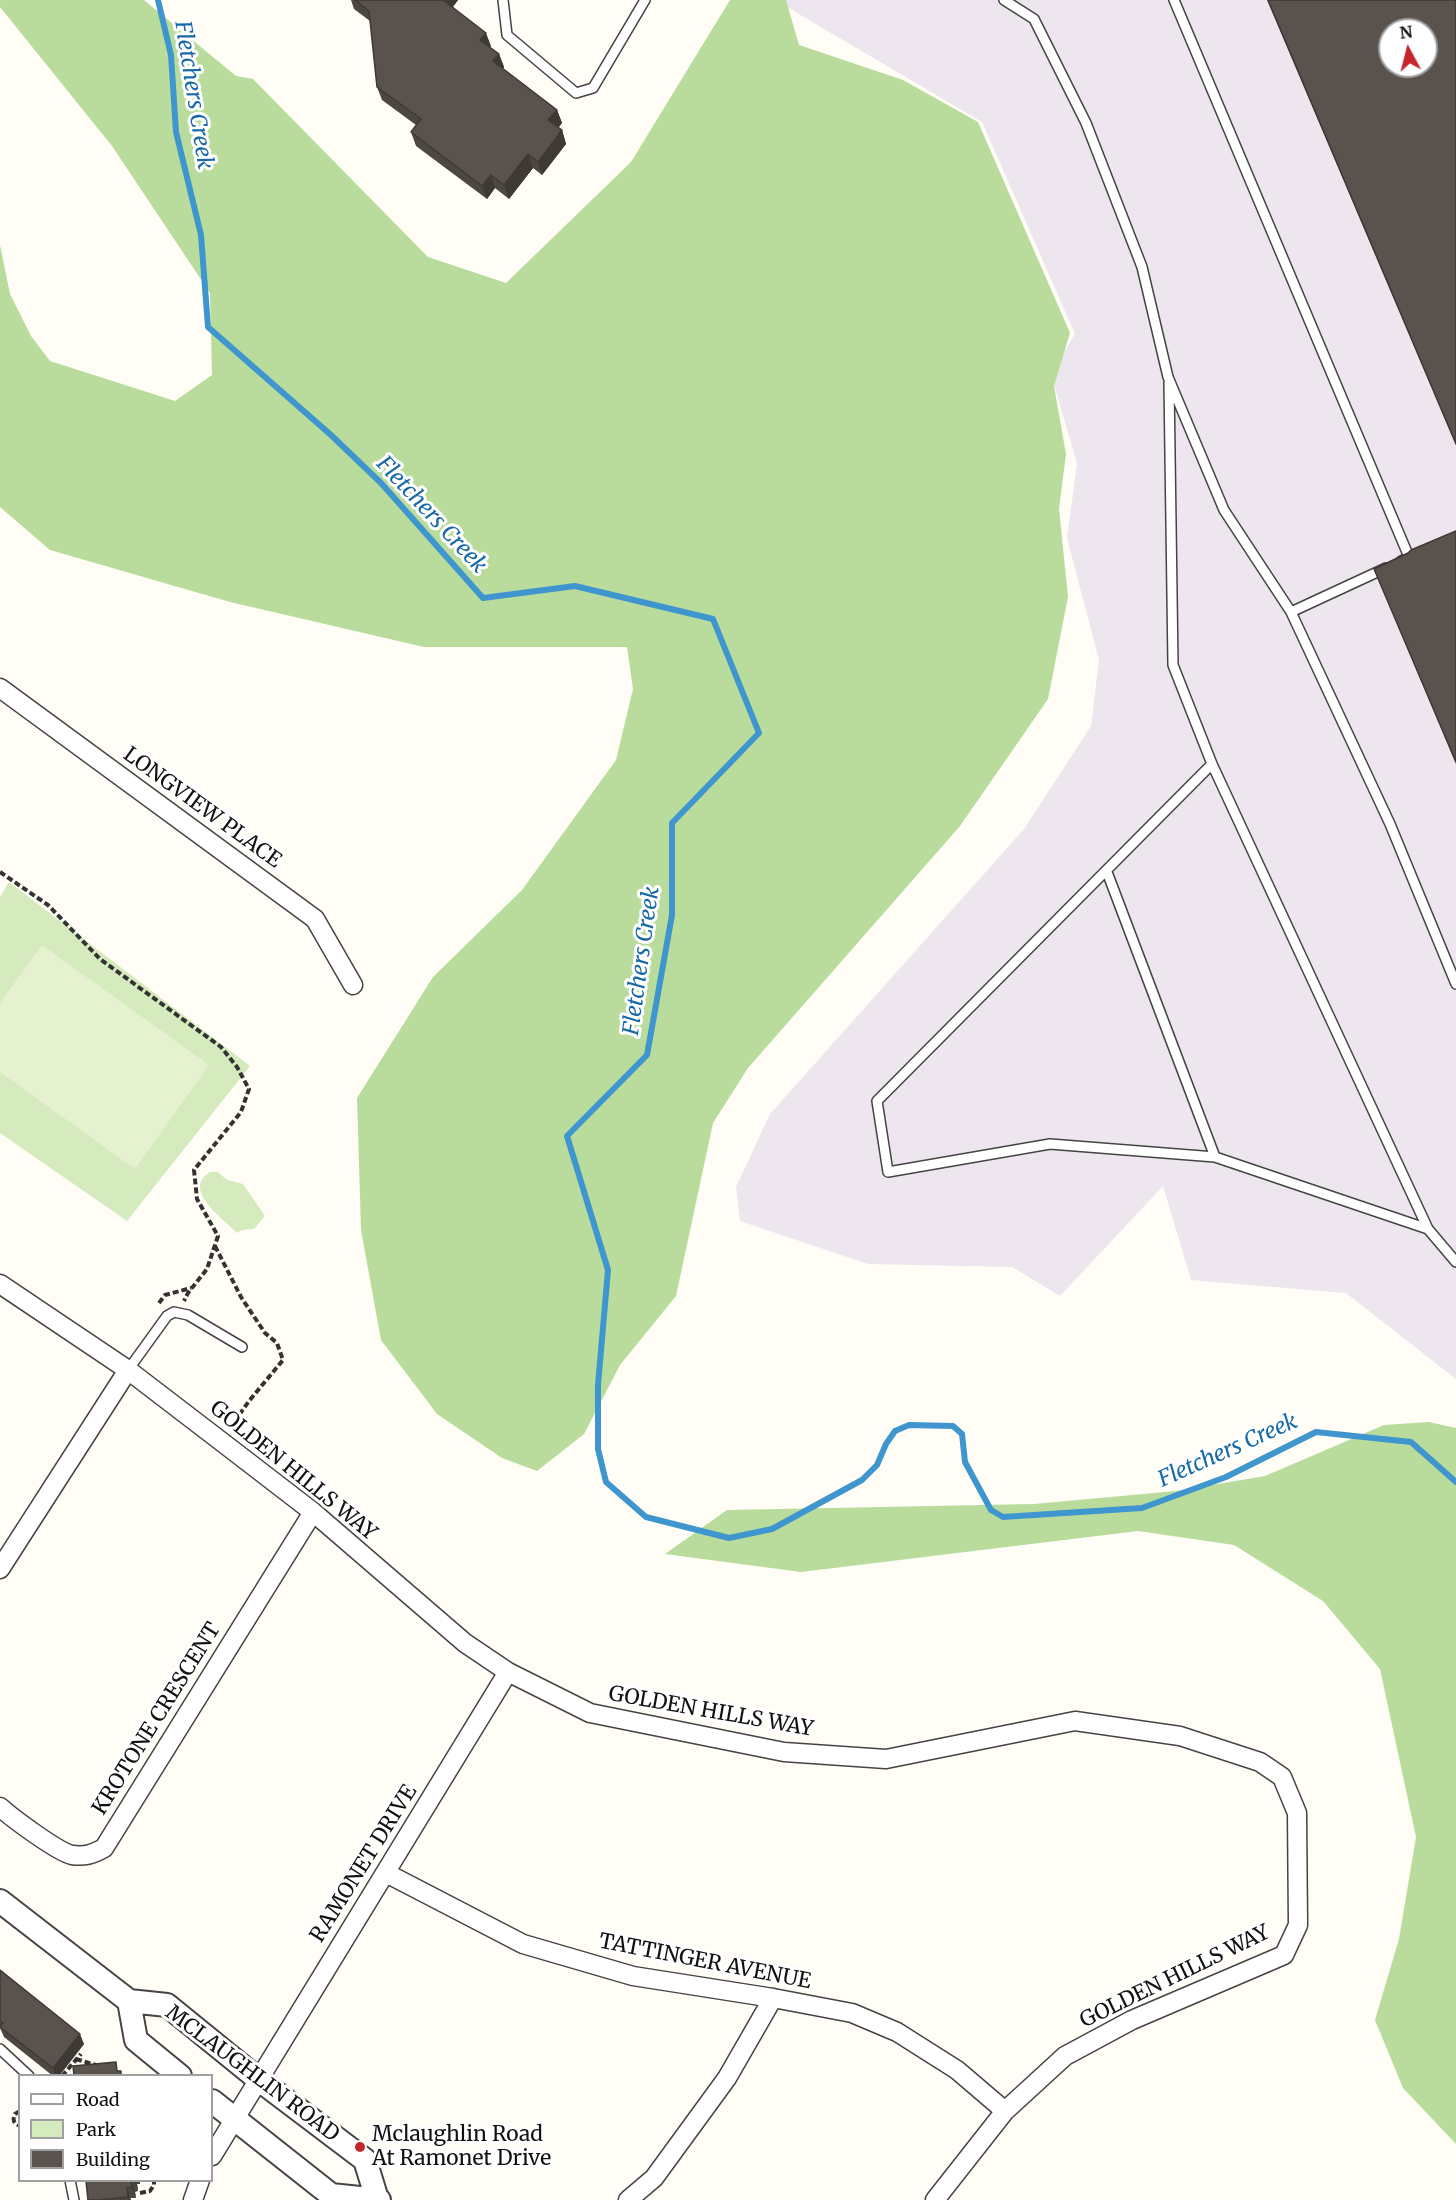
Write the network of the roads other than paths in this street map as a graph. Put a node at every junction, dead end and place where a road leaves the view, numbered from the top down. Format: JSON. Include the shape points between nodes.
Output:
{"nodes":[{"id":1,"x":503,"y":0,"type":"edge"},
{"id":2,"x":645,"y":0,"type":"edge"},
{"id":3,"x":1004,"y":0,"type":"edge"},
{"id":4,"x":1174,"y":0,"type":"edge"},
{"id":5,"x":1168,"y":377,"type":"junction"},
{"id":6,"x":1291,"y":612,"type":"junction"},
{"id":7,"x":0,"y":688,"type":"edge"},
{"id":8,"x":1212,"y":764,"type":"junction"},
{"id":9,"x":1107,"y":872,"type":"junction"},
{"id":10,"x":1456,"y":984,"type":"edge"},
{"id":11,"x":353,"y":985,"type":"dead end"},
{"id":12,"x":1215,"y":1157,"type":"junction"},
{"id":13,"x":1428,"y":1229,"type":"junction"},
{"id":14,"x":1456,"y":1262,"type":"edge"},
{"id":15,"x":0,"y":1284,"type":"edge"},
{"id":16,"x":242,"y":1347,"type":"dead end"},
{"id":17,"x":128,"y":1370,"type":"junction"},
{"id":18,"x":313,"y":1512,"type":"junction"},
{"id":19,"x":0,"y":1569,"type":"edge"},
{"id":20,"x":508,"y":1672,"type":"junction"},
{"id":21,"x":0,"y":1807,"type":"edge"},
{"id":22,"x":386,"y":1873,"type":"junction"},
{"id":23,"x":0,"y":1901,"type":"edge"},
{"id":24,"x":773,"y":1998,"type":"junction"},
{"id":25,"x":129,"y":2001,"type":"junction"},
{"id":26,"x":0,"y":2049,"type":"edge"},
{"id":27,"x":27,"y":2074,"type":"edge"},
{"id":28,"x":178,"y":2074,"type":"edge"},
{"id":29,"x":258,"y":2079,"type":"junction"},
{"id":30,"x":213,"y":2102,"type":"edge"},
{"id":31,"x":1005,"y":2111,"type":"junction"},
{"id":32,"x":234,"y":2118,"type":"junction"},
{"id":33,"x":213,"y":2154,"type":"edge"},
{"id":34,"x":70,"y":2182,"type":"edge"},
{"id":35,"x":200,"y":2182,"type":"edge"},
{"id":36,"x":378,"y":2199,"type":"edge"},
{"id":37,"x":74,"y":2200,"type":"edge"},
{"id":38,"x":193,"y":2200,"type":"edge"},
{"id":39,"x":628,"y":2200,"type":"edge"},
{"id":40,"x":935,"y":2200,"type":"edge"}],
"edges":[{"from":1,"to":2,"type":"lane","via":[[507,35],[576,93],[593,88]]},
{"from":3,"to":5,"type":"lane","via":[[1034,19],[1086,123],[1142,267]]},
{"from":4,"to":6,"type":"lane","via":[[1409,557]]},
{"from":5,"to":6,"type":"lane","via":[[1224,510]]},
{"from":5,"to":8,"type":"lane","via":[[1173,665]]},
{"from":6,"to":10,"type":"lane","via":[[1390,824]]},
{"from":7,"to":11,"type":"street","name":"LONGVIEW PLACE","via":[[315,919]]},
{"from":8,"to":9,"type":"lane"},
{"from":8,"to":13,"type":"lane"},
{"from":9,"to":12,"type":"lane"},
{"from":9,"to":12,"type":"lane","via":[[877,1101],[888,1172],[1050,1144]]},
{"from":12,"to":13,"type":"lane"},
{"from":13,"to":14,"type":"lane"},
{"from":15,"to":17,"type":"street","name":"GOLDEN HILLS WAY"},
{"from":16,"to":17,"type":"lane","via":[[188,1315],[174,1312]]},
{"from":17,"to":18,"type":"street","name":"GOLDEN HILLS WAY"},
{"from":17,"to":19,"type":"street"},
{"from":18,"to":20,"type":"street","name":"GOLDEN HILLS WAY","via":[[465,1642]]},
{"from":18,"to":21,"type":"street","name":"KROTONE CRESCENT","via":[[104,1848],[90,1855],[70,1855]]},
{"from":20,"to":22,"type":"street","name":"RAMONET DRIVE"},
{"from":20,"to":31,"type":"street","name":"GOLDEN HILLS WAY","via":[[590,1713],[784,1752],[886,1759],[1075,1721],[1180,1736],[1260,1762],[1282,1777],[1297,1812],[1298,1924],[1284,1955],[1132,2020],[1065,2056]]},
{"from":22,"to":24,"type":"street","name":"TATTINGER AVENUE","via":[[523,1944],[633,1976]]},
{"from":22,"to":29,"type":"street","name":"RAMONET DRIVE"},
{"from":23,"to":25,"type":"street"},
{"from":24,"to":31,"type":"street","name":"TATTINGER AVENUE","via":[[852,2013],[897,2032],[957,2070]]},
{"from":24,"to":39,"type":"street","via":[[727,2078],[654,2178]]},
{"from":25,"to":28,"type":"street","name":"MCLAUGHLIN ROAD","via":[[136,2040]]},
{"from":25,"to":29,"type":"street","name":"MCLAUGHLIN ROAD","via":[[167,2005]]},
{"from":26,"to":27,"type":"lane"},
{"from":29,"to":32,"type":"street","name":"RAMONET DRIVE"},
{"from":29,"to":36,"type":"street","name":"MCLAUGHLIN ROAD","via":[[365,2160]]},
{"from":30,"to":32,"type":"street","name":"MCLAUGHLIN ROAD"},
{"from":31,"to":40,"type":"street","name":"GOLDEN HILLS WAY"},
{"from":32,"to":33,"type":"street","name":"RAMONET DRIVE"},
{"from":32,"to":36,"type":"street","name":"MCLAUGHLIN ROAD","via":[[331,2195]]},
{"from":34,"to":37,"type":"lane"},
{"from":35,"to":38,"type":"street"}]}
